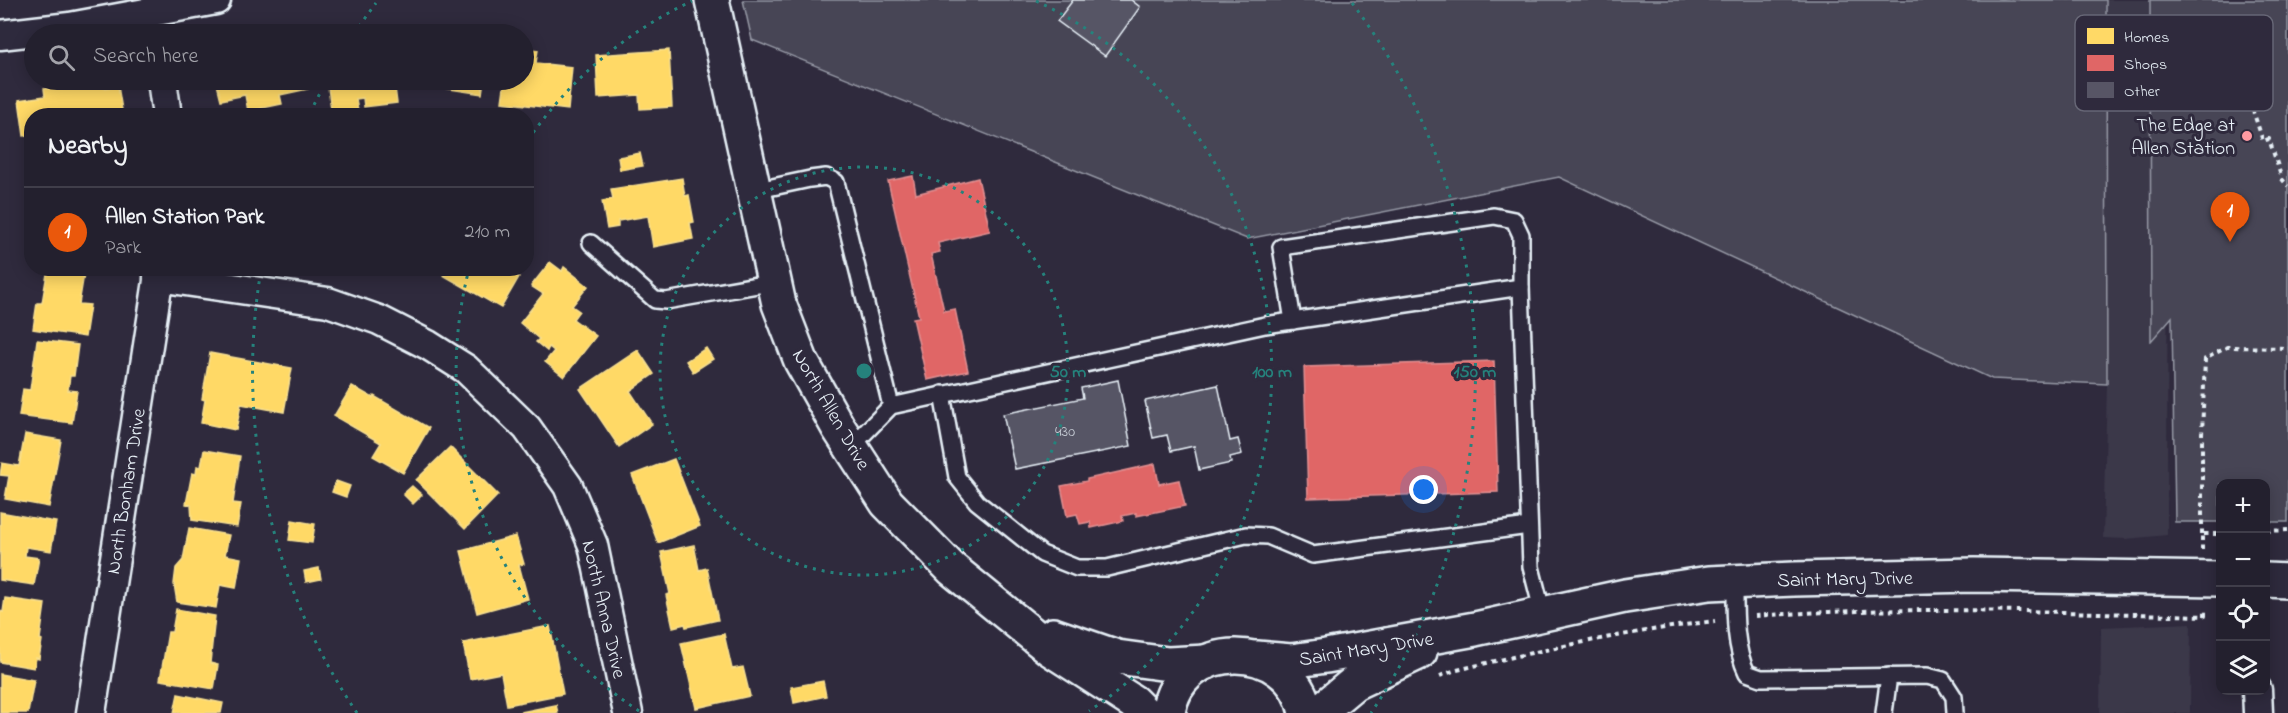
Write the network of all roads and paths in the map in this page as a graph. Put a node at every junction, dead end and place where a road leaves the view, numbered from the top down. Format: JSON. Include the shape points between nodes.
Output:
{"nodes":[{"id":1,"x":216,"y":0,"type":"edge"},
{"id":2,"x":712,"y":0,"type":"edge"},
{"id":3,"x":153,"y":24,"type":"edge"},
{"id":4,"x":24,"y":32,"type":"edge"},
{"id":5,"x":0,"y":35,"type":"edge"},
{"id":6,"x":163,"y":90,"type":"edge"},
{"id":7,"x":166,"y":108,"type":"edge"},
{"id":8,"x":2253,"y":111,"type":"edge"},
{"id":9,"x":2288,"y":186,"type":"edge"},
{"id":10,"x":754,"y":191,"type":"junction"},
{"id":11,"x":591,"y":243,"type":"dead end"},
{"id":12,"x":159,"y":276,"type":"edge"},
{"id":13,"x":176,"y":276,"type":"edge"},
{"id":14,"x":774,"y":282,"type":"junction"},
{"id":15,"x":1521,"y":287,"type":"junction"},
{"id":16,"x":1293,"y":321,"type":"junction"},
{"id":17,"x":2288,"y":348,"type":"edge"},
{"id":18,"x":942,"y":394,"type":"junction"},
{"id":19,"x":891,"y":406,"type":"junction"},
{"id":20,"x":851,"y":447,"type":"junction"},
{"id":21,"x":1529,"y":526,"type":"junction"},
{"id":22,"x":2288,"y":530,"type":"edge"},
{"id":23,"x":2270,"y":531,"type":"edge"},
{"id":24,"x":2202,"y":534,"type":"junction"},
{"id":25,"x":2216,"y":534,"type":"edge"},
{"id":26,"x":2212,"y":579,"type":"edge"},
{"id":27,"x":2270,"y":580,"type":"edge"},
{"id":28,"x":2288,"y":580,"type":"edge"},
{"id":29,"x":1735,"y":582,"type":"junction"},
{"id":30,"x":1543,"y":614,"type":"junction"},
{"id":31,"x":1736,"y":619,"type":"junction"},
{"id":32,"x":1017,"y":622,"type":"junction"},
{"id":33,"x":1474,"y":629,"type":"junction"},
{"id":34,"x":1257,"y":658,"type":"junction"},
{"id":35,"x":1206,"y":662,"type":"junction"},
{"id":36,"x":1889,"y":676,"type":"junction"},
{"id":37,"x":1432,"y":679,"type":"dead end"},
{"id":38,"x":2257,"y":695,"type":"edge"},
{"id":39,"x":91,"y":713,"type":"edge"},
{"id":40,"x":628,"y":713,"type":"edge"},
{"id":41,"x":1144,"y":713,"type":"edge"},
{"id":42,"x":1168,"y":713,"type":"edge"},
{"id":43,"x":1306,"y":713,"type":"edge"},
{"id":44,"x":1318,"y":713,"type":"edge"},
{"id":45,"x":1884,"y":713,"type":"edge"},
{"id":46,"x":1954,"y":713,"type":"edge"},
{"id":47,"x":2258,"y":713,"type":"edge"}],
"edges":[{"from":1,"to":3,"type":"street"},
{"from":2,"to":10,"type":"street","name":"North Allen Drive"},
{"from":4,"to":5,"type":"street"},
{"from":6,"to":7,"type":"street"},
{"from":8,"to":9,"type":"path","via":[[2263,141],[2269,139]]},
{"from":10,"to":14,"type":"street","name":"North Allen Drive"},
{"from":10,"to":19,"type":"lane","via":[[826,177],[836,182]]},
{"from":11,"to":14,"type":"lane","via":[[655,300]]},
{"from":12,"to":39,"type":"street","name":"North Bonham Drive"},
{"from":13,"to":40,"type":"street","name":"North Anna Drive","via":[[328,302],[379,320],[466,369],[527,428],[568,486],[593,545]]},
{"from":14,"to":20,"type":"street","name":"North Allen Drive","via":[[801,361]]},
{"from":15,"to":16,"type":"lane"},
{"from":15,"to":16,"type":"lane","via":[[1521,235],[1514,220],[1504,217],[1281,247]]},
{"from":15,"to":21,"type":"lane"},
{"from":16,"to":18,"type":"lane"},
{"from":17,"to":24,"type":"path","via":[[2227,347],[2205,359]]},
{"from":18,"to":19,"type":"lane"},
{"from":18,"to":21,"type":"lane","via":[[957,477],[977,502],[1041,554],[1077,568],[1107,568],[1246,535],[1268,536],[1313,555]]},
{"from":19,"to":20,"type":"lane"},
{"from":20,"to":32,"type":"street","name":"North Allen Drive","via":[[887,503],[952,569]]},
{"from":21,"to":30,"type":"lane","via":[[1531,567]]},
{"from":22,"to":23,"type":"path"},
{"from":24,"to":25,"type":"path"},
{"from":24,"to":26,"type":"path"},
{"from":26,"to":29,"type":"street","name":"Saint Mary Drive","via":[[1974,575]]},
{"from":26,"to":31,"type":"path","via":[[2205,616],[1886,610]]},
{"from":27,"to":28,"type":"street"},
{"from":29,"to":30,"type":"street","name":"Saint Mary Drive","via":[[1625,596]]},
{"from":29,"to":31,"type":"lane"},
{"from":30,"to":33,"type":"street","name":"Saint Mary Drive"},
{"from":31,"to":36,"type":"lane","via":[[1747,673],[1761,678]]},
{"from":31,"to":37,"type":"path","via":[[1574,644]]},
{"from":32,"to":35,"type":"street","name":"North Allen Drive","via":[[1117,657],[1168,664]]},
{"from":32,"to":41,"type":"street","name":"North Allen Drive"},
{"from":33,"to":34,"type":"street","name":"Saint Mary Drive","via":[[1291,661]]},
{"from":33,"to":44,"type":"street","name":"Saint Mary Drive","via":[[1354,683]]},
{"from":34,"to":35,"type":"street","name":"Saint Mary Drive","via":[[1240,655]]},
{"from":34,"to":43,"type":"street","via":[[1277,667],[1294,683]]},
{"from":35,"to":42,"type":"street","via":[[1177,688]]},
{"from":36,"to":45,"type":"lane"},
{"from":36,"to":46,"type":"lane","via":[[1943,680],[1954,697]]},
{"from":38,"to":47,"type":"street"}]}
